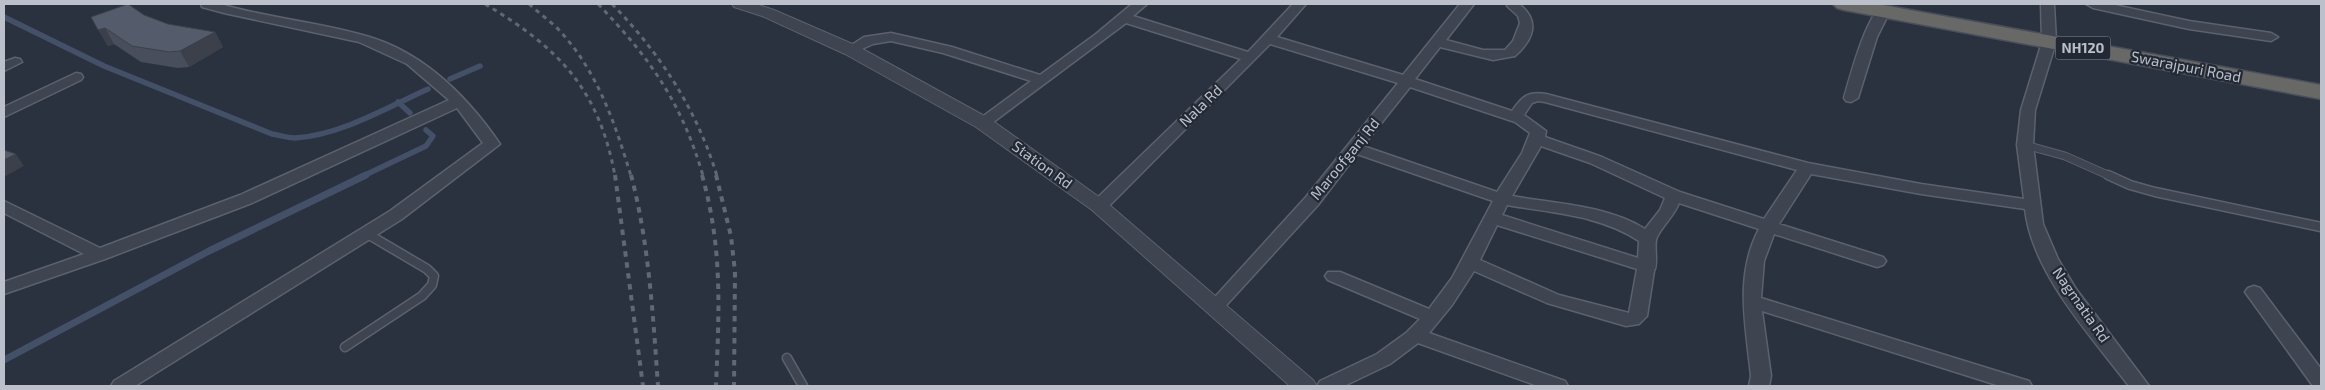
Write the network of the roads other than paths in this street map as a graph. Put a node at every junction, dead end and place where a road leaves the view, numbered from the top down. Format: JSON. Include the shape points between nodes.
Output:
{"nodes":[{"id":1,"x":207,"y":4,"type":"edge"},
{"id":2,"x":740,"y":4,"type":"edge"},
{"id":3,"x":1140,"y":4,"type":"edge"},
{"id":4,"x":1300,"y":4,"type":"edge"},
{"id":5,"x":1466,"y":4,"type":"edge"},
{"id":6,"x":1512,"y":4,"type":"edge"},
{"id":7,"x":1844,"y":4,"type":"edge"},
{"id":8,"x":2048,"y":4,"type":"edge"},
{"id":9,"x":2093,"y":4,"type":"edge"},
{"id":10,"x":1883,"y":11,"type":"junction"},
{"id":11,"x":1125,"y":18,"type":"junction"},
{"id":12,"x":2271,"y":37,"type":"dead end"},
{"id":13,"x":1268,"y":39,"type":"junction"},
{"id":14,"x":1438,"y":42,"type":"junction"},
{"id":15,"x":2049,"y":42,"type":"junction"},
{"id":16,"x":851,"y":50,"type":"junction"},
{"id":17,"x":1251,"y":58,"type":"junction"},
{"id":18,"x":76,"y":77,"type":"dead end"},
{"id":19,"x":1042,"y":80,"type":"junction"},
{"id":20,"x":1407,"y":81,"type":"junction"},
{"id":21,"x":2321,"y":92,"type":"edge"},
{"id":22,"x":1851,"y":98,"type":"dead end"},
{"id":23,"x":459,"y":101,"type":"junction"},
{"id":24,"x":4,"y":113,"type":"edge"},
{"id":25,"x":1515,"y":117,"type":"junction"},
{"id":26,"x":983,"y":123,"type":"junction"},
{"id":27,"x":1538,"y":140,"type":"junction"},
{"id":28,"x":2025,"y":144,"type":"junction"},
{"id":29,"x":1354,"y":148,"type":"junction"},
{"id":30,"x":1807,"y":168,"type":"junction"},
{"id":31,"x":1674,"y":196,"type":"junction"},
{"id":32,"x":1502,"y":199,"type":"junction"},
{"id":33,"x":2032,"y":205,"type":"junction"},
{"id":34,"x":4,"y":206,"type":"edge"},
{"id":35,"x":1099,"y":206,"type":"junction"},
{"id":36,"x":1494,"y":218,"type":"junction"},
{"id":37,"x":1768,"y":226,"type":"junction"},
{"id":38,"x":2321,"y":227,"type":"edge"},
{"id":39,"x":366,"y":233,"type":"junction"},
{"id":40,"x":1647,"y":238,"type":"junction"},
{"id":41,"x":99,"y":255,"type":"junction"},
{"id":42,"x":1876,"y":261,"type":"dead end"},
{"id":43,"x":1470,"y":264,"type":"junction"},
{"id":44,"x":1648,"y":267,"type":"junction"},
{"id":45,"x":1334,"y":276,"type":"dead end"},
{"id":46,"x":4,"y":288,"type":"edge"},
{"id":47,"x":2254,"y":292,"type":"dead end"},
{"id":48,"x":1753,"y":302,"type":"junction"},
{"id":49,"x":1214,"y":308,"type":"junction"},
{"id":50,"x":1433,"y":318,"type":"junction"},
{"id":51,"x":1416,"y":335,"type":"junction"},
{"id":52,"x":345,"y":347,"type":"dead end"},
{"id":53,"x":787,"y":358,"type":"dead end"},
{"id":54,"x":2316,"y":368,"type":"edge"},
{"id":55,"x":2321,"y":383,"type":"edge"},
{"id":56,"x":121,"y":386,"type":"edge"},
{"id":57,"x":803,"y":386,"type":"edge"},
{"id":58,"x":1305,"y":386,"type":"edge"},
{"id":59,"x":1326,"y":386,"type":"edge"},
{"id":60,"x":1558,"y":386,"type":"edge"},
{"id":61,"x":1759,"y":386,"type":"edge"},
{"id":62,"x":2022,"y":386,"type":"edge"},
{"id":63,"x":2139,"y":386,"type":"edge"}],
"edges":[{"from":1,"to":23,"type":"street","via":[[363,39],[412,61]]},
{"from":2,"to":16,"type":"street","name":"Station Rd"},
{"from":3,"to":11,"type":"street"},
{"from":4,"to":13,"type":"street","name":"Nala Rd"},
{"from":5,"to":14,"type":"street","name":"Maroofganj Rd"},
{"from":6,"to":14,"type":"street","via":[[1526,17],[1527,23],[1506,56]]},
{"from":7,"to":10,"type":"highway","name":"Swarajpuri Road","number":"NH120"},
{"from":8,"to":15,"type":"street","name":"Nagmatia Rd"},
{"from":9,"to":12,"type":"street","via":[[2181,23]]},
{"from":10,"to":15,"type":"highway","name":"Swarajpuri Road","number":"NH120"},
{"from":10,"to":22,"type":"street","via":[[1870,37]]},
{"from":11,"to":17,"type":"street"},
{"from":11,"to":19,"type":"street"},
{"from":13,"to":17,"type":"street","name":"Nala Rd"},
{"from":13,"to":20,"type":"street"},
{"from":14,"to":20,"type":"street","name":"Maroofganj Rd"},
{"from":15,"to":21,"type":"highway","name":"Swarajpuri Road","number":"NH120"},
{"from":15,"to":28,"type":"street","name":"Nagmatia Rd","via":[[2028,110]]},
{"from":16,"to":19,"type":"street","via":[[869,40],[891,37],[947,50]]},
{"from":16,"to":26,"type":"street","name":"Station Rd"},
{"from":17,"to":35,"type":"street","name":"Nala Rd"},
{"from":18,"to":24,"type":"street"},
{"from":19,"to":26,"type":"street"},
{"from":20,"to":25,"type":"street"},
{"from":20,"to":29,"type":"street","name":"Maroofganj Rd"},
{"from":23,"to":39,"type":"street","via":[[492,144],[396,215]]},
{"from":23,"to":41,"type":"street","via":[[246,199]]},
{"from":25,"to":27,"type":"street","via":[[1538,131]]},
{"from":25,"to":30,"type":"street","via":[[1527,100],[1546,98]]},
{"from":26,"to":35,"type":"street","name":"Station Rd"},
{"from":27,"to":31,"type":"street","via":[[1596,160]]},
{"from":27,"to":32,"type":"street"},
{"from":28,"to":33,"type":"street","name":"Nagmatia Rd"},
{"from":28,"to":38,"type":"lane","via":[[2065,156],[2130,186]]},
{"from":29,"to":32,"type":"street"},
{"from":29,"to":49,"type":"street","name":"Maroofganj Rd","via":[[1312,201]]},
{"from":30,"to":33,"type":"street"},
{"from":30,"to":37,"type":"street"},
{"from":31,"to":37,"type":"street"},
{"from":31,"to":40,"type":"street","via":[[1664,218]]},
{"from":32,"to":36,"type":"street"},
{"from":32,"to":40,"type":"street","via":[[1564,208],[1629,227]]},
{"from":33,"to":63,"type":"street","name":"Nagmatia Rd","via":[[2035,224],[2049,260],[2069,293]]},
{"from":34,"to":41,"type":"street"},
{"from":35,"to":49,"type":"street","name":"Station Rd"},
{"from":36,"to":43,"type":"street"},
{"from":36,"to":44,"type":"street"},
{"from":37,"to":42,"type":"street"},
{"from":37,"to":48,"type":"street","via":[[1754,269]]},
{"from":39,"to":52,"type":"lane","via":[[434,276],[432,285],[422,296]]},
{"from":39,"to":56,"type":"street"},
{"from":40,"to":44,"type":"street","via":[[1650,246]]},
{"from":41,"to":46,"type":"street"},
{"from":43,"to":44,"type":"street","via":[[1553,299],[1626,320],[1638,316]]},
{"from":43,"to":50,"type":"street"},
{"from":45,"to":50,"type":"street"},
{"from":47,"to":54,"type":"street"},
{"from":48,"to":61,"type":"street","via":[[1761,376]]},
{"from":48,"to":62,"type":"street"},
{"from":49,"to":58,"type":"street","name":"Station Rd"},
{"from":50,"to":51,"type":"street"},
{"from":51,"to":59,"type":"street","via":[[1390,355]]},
{"from":51,"to":60,"type":"street"},
{"from":53,"to":57,"type":"lane"},
{"from":54,"to":55,"type":"street"}]}
